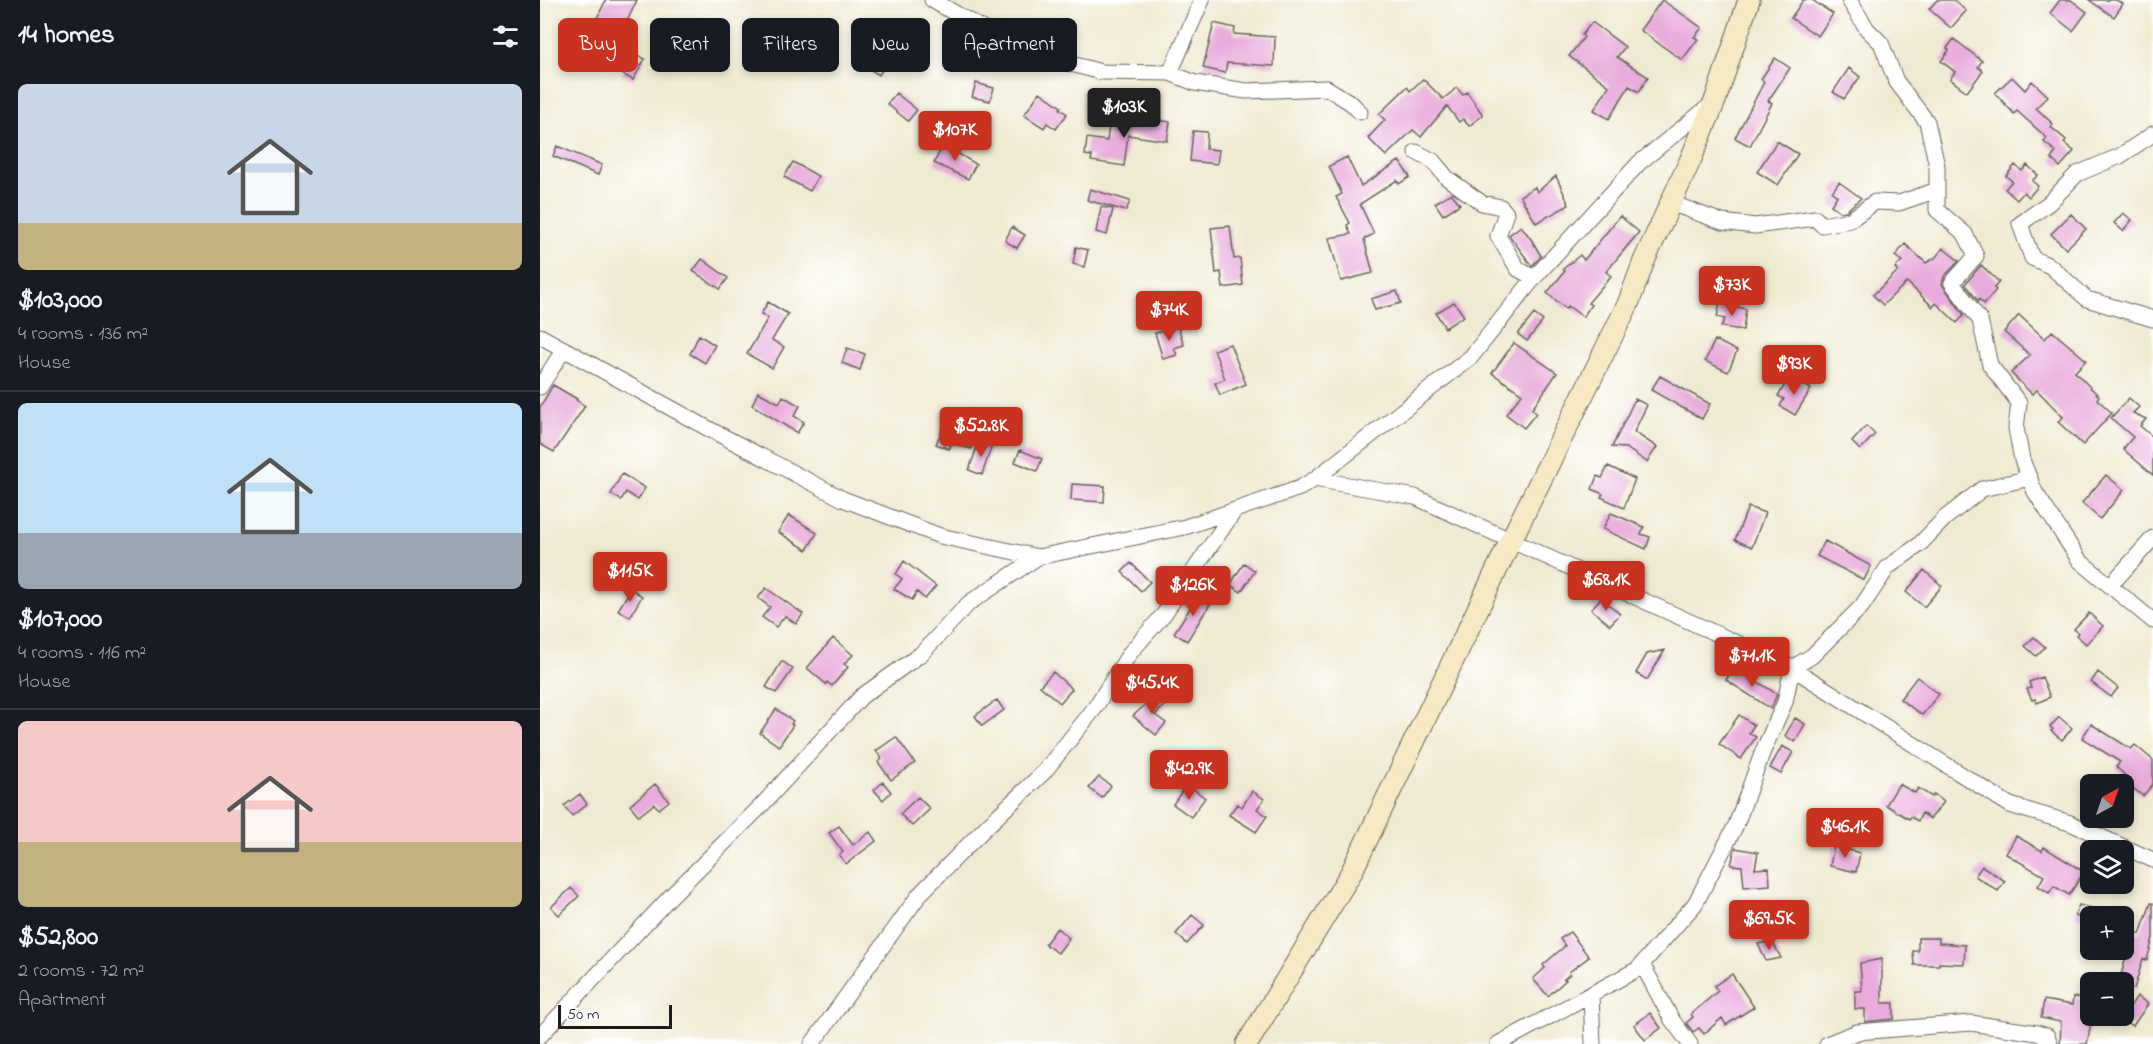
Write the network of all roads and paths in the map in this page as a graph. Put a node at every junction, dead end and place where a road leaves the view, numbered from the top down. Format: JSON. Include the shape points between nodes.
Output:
{"nodes":[{"id":1,"x":932,"y":0,"type":"edge"},
{"id":2,"x":1202,"y":0,"type":"edge"},
{"id":3,"x":1749,"y":0,"type":"edge"},
{"id":4,"x":1849,"y":0,"type":"edge"},
{"id":5,"x":1170,"y":72,"type":"junction"},
{"id":6,"x":1715,"y":101,"type":"junction"},
{"id":7,"x":1360,"y":111,"type":"dead end"},
{"id":8,"x":2153,"y":134,"type":"edge"},
{"id":9,"x":1416,"y":152,"type":"dead end"},
{"id":10,"x":1937,"y":190,"type":"junction"},
{"id":11,"x":1671,"y":203,"type":"junction"},
{"id":12,"x":1534,"y":278,"type":"junction"},
{"id":13,"x":2153,"y":319,"type":"edge"},
{"id":14,"x":540,"y":336,"type":"edge"},
{"id":15,"x":564,"y":349,"type":"junction"},
{"id":16,"x":540,"y":387,"type":"edge"},
{"id":17,"x":2030,"y":478,"type":"junction"},
{"id":18,"x":1315,"y":479,"type":"junction"},
{"id":19,"x":1234,"y":510,"type":"junction"},
{"id":20,"x":2153,"y":538,"type":"edge"},
{"id":21,"x":1511,"y":540,"type":"junction"},
{"id":22,"x":1038,"y":557,"type":"junction"},
{"id":23,"x":2110,"y":586,"type":"junction"},
{"id":24,"x":2153,"y":621,"type":"edge"},
{"id":25,"x":1792,"y":668,"type":"junction"},
{"id":26,"x":2153,"y":860,"type":"edge"},
{"id":27,"x":1642,"y":964,"type":"junction"},
{"id":28,"x":1591,"y":994,"type":"junction"},
{"id":29,"x":542,"y":1034,"type":"edge"},
{"id":30,"x":812,"y":1044,"type":"edge"},
{"id":31,"x":1247,"y":1044,"type":"edge"},
{"id":32,"x":1498,"y":1044,"type":"edge"},
{"id":33,"x":1593,"y":1044,"type":"edge"},
{"id":34,"x":1690,"y":1044,"type":"edge"},
{"id":35,"x":1827,"y":1044,"type":"edge"},
{"id":36,"x":2050,"y":1044,"type":"edge"}],
"edges":[{"from":1,"to":5,"type":"street","via":[[995,36],[1053,59],[1101,72]]},
{"from":2,"to":5,"type":"street"},
{"from":3,"to":6,"type":"street"},
{"from":4,"to":10,"type":"street","via":[[1881,43],[1896,81],[1926,122],[1937,166]]},
{"from":5,"to":7,"type":"street","via":[[1195,83],[1246,91],[1327,88]]},
{"from":6,"to":11,"type":"street"},
{"from":6,"to":12,"type":"street","via":[[1640,163]]},
{"from":8,"to":13,"type":"street","via":[[2120,156],[2077,174],[2049,203],[2020,224],[2032,258],[2050,266],[2087,298]]},
{"from":9,"to":12,"type":"street","via":[[1433,161],[1447,178],[1482,203],[1501,207],[1506,213],[1498,236],[1518,269]]},
{"from":10,"to":11,"type":"street","via":[[1899,203],[1875,202],[1850,220],[1822,225],[1815,218],[1755,225],[1722,222]]},
{"from":10,"to":17,"type":"street","via":[[1937,210],[1965,234],[1976,256],[1952,283],[1980,320],[1990,365],[2019,403],[2016,428]]},
{"from":11,"to":21,"type":"street","via":[[1628,304]]},
{"from":12,"to":18,"type":"street","via":[[1472,357]]},
{"from":14,"to":15,"type":"street"},
{"from":15,"to":16,"type":"street"},
{"from":15,"to":22,"type":"street","via":[[843,499],[940,536]]},
{"from":17,"to":23,"type":"street","via":[[2080,561]]},
{"from":17,"to":25,"type":"street","via":[[1982,489],[1945,518],[1919,545],[1888,567],[1862,606],[1812,656]]},
{"from":18,"to":19,"type":"street","via":[[1300,488]]},
{"from":18,"to":21,"type":"street","via":[[1415,497]]},
{"from":19,"to":22,"type":"street","via":[[1185,527]]},
{"from":19,"to":30,"type":"street","via":[[1094,709],[1044,772],[921,894]]},
{"from":20,"to":23,"type":"street"},
{"from":21,"to":25,"type":"street"},
{"from":21,"to":31,"type":"street","via":[[1351,873]]},
{"from":22,"to":29,"type":"street","via":[[969,603],[921,654],[862,696]]},
{"from":23,"to":24,"type":"street"},
{"from":25,"to":26,"type":"street","via":[[2010,805],[2070,823]]},
{"from":25,"to":27,"type":"street","via":[[1785,702],[1736,825],[1695,904]]},
{"from":27,"to":28,"type":"street"},
{"from":27,"to":34,"type":"street","via":[[1672,1020]]},
{"from":28,"to":32,"type":"street"},
{"from":28,"to":33,"type":"street"},
{"from":35,"to":36,"type":"street","via":[[1857,1032],[1971,1023],[2037,1033],[2048,1036]]}]}
